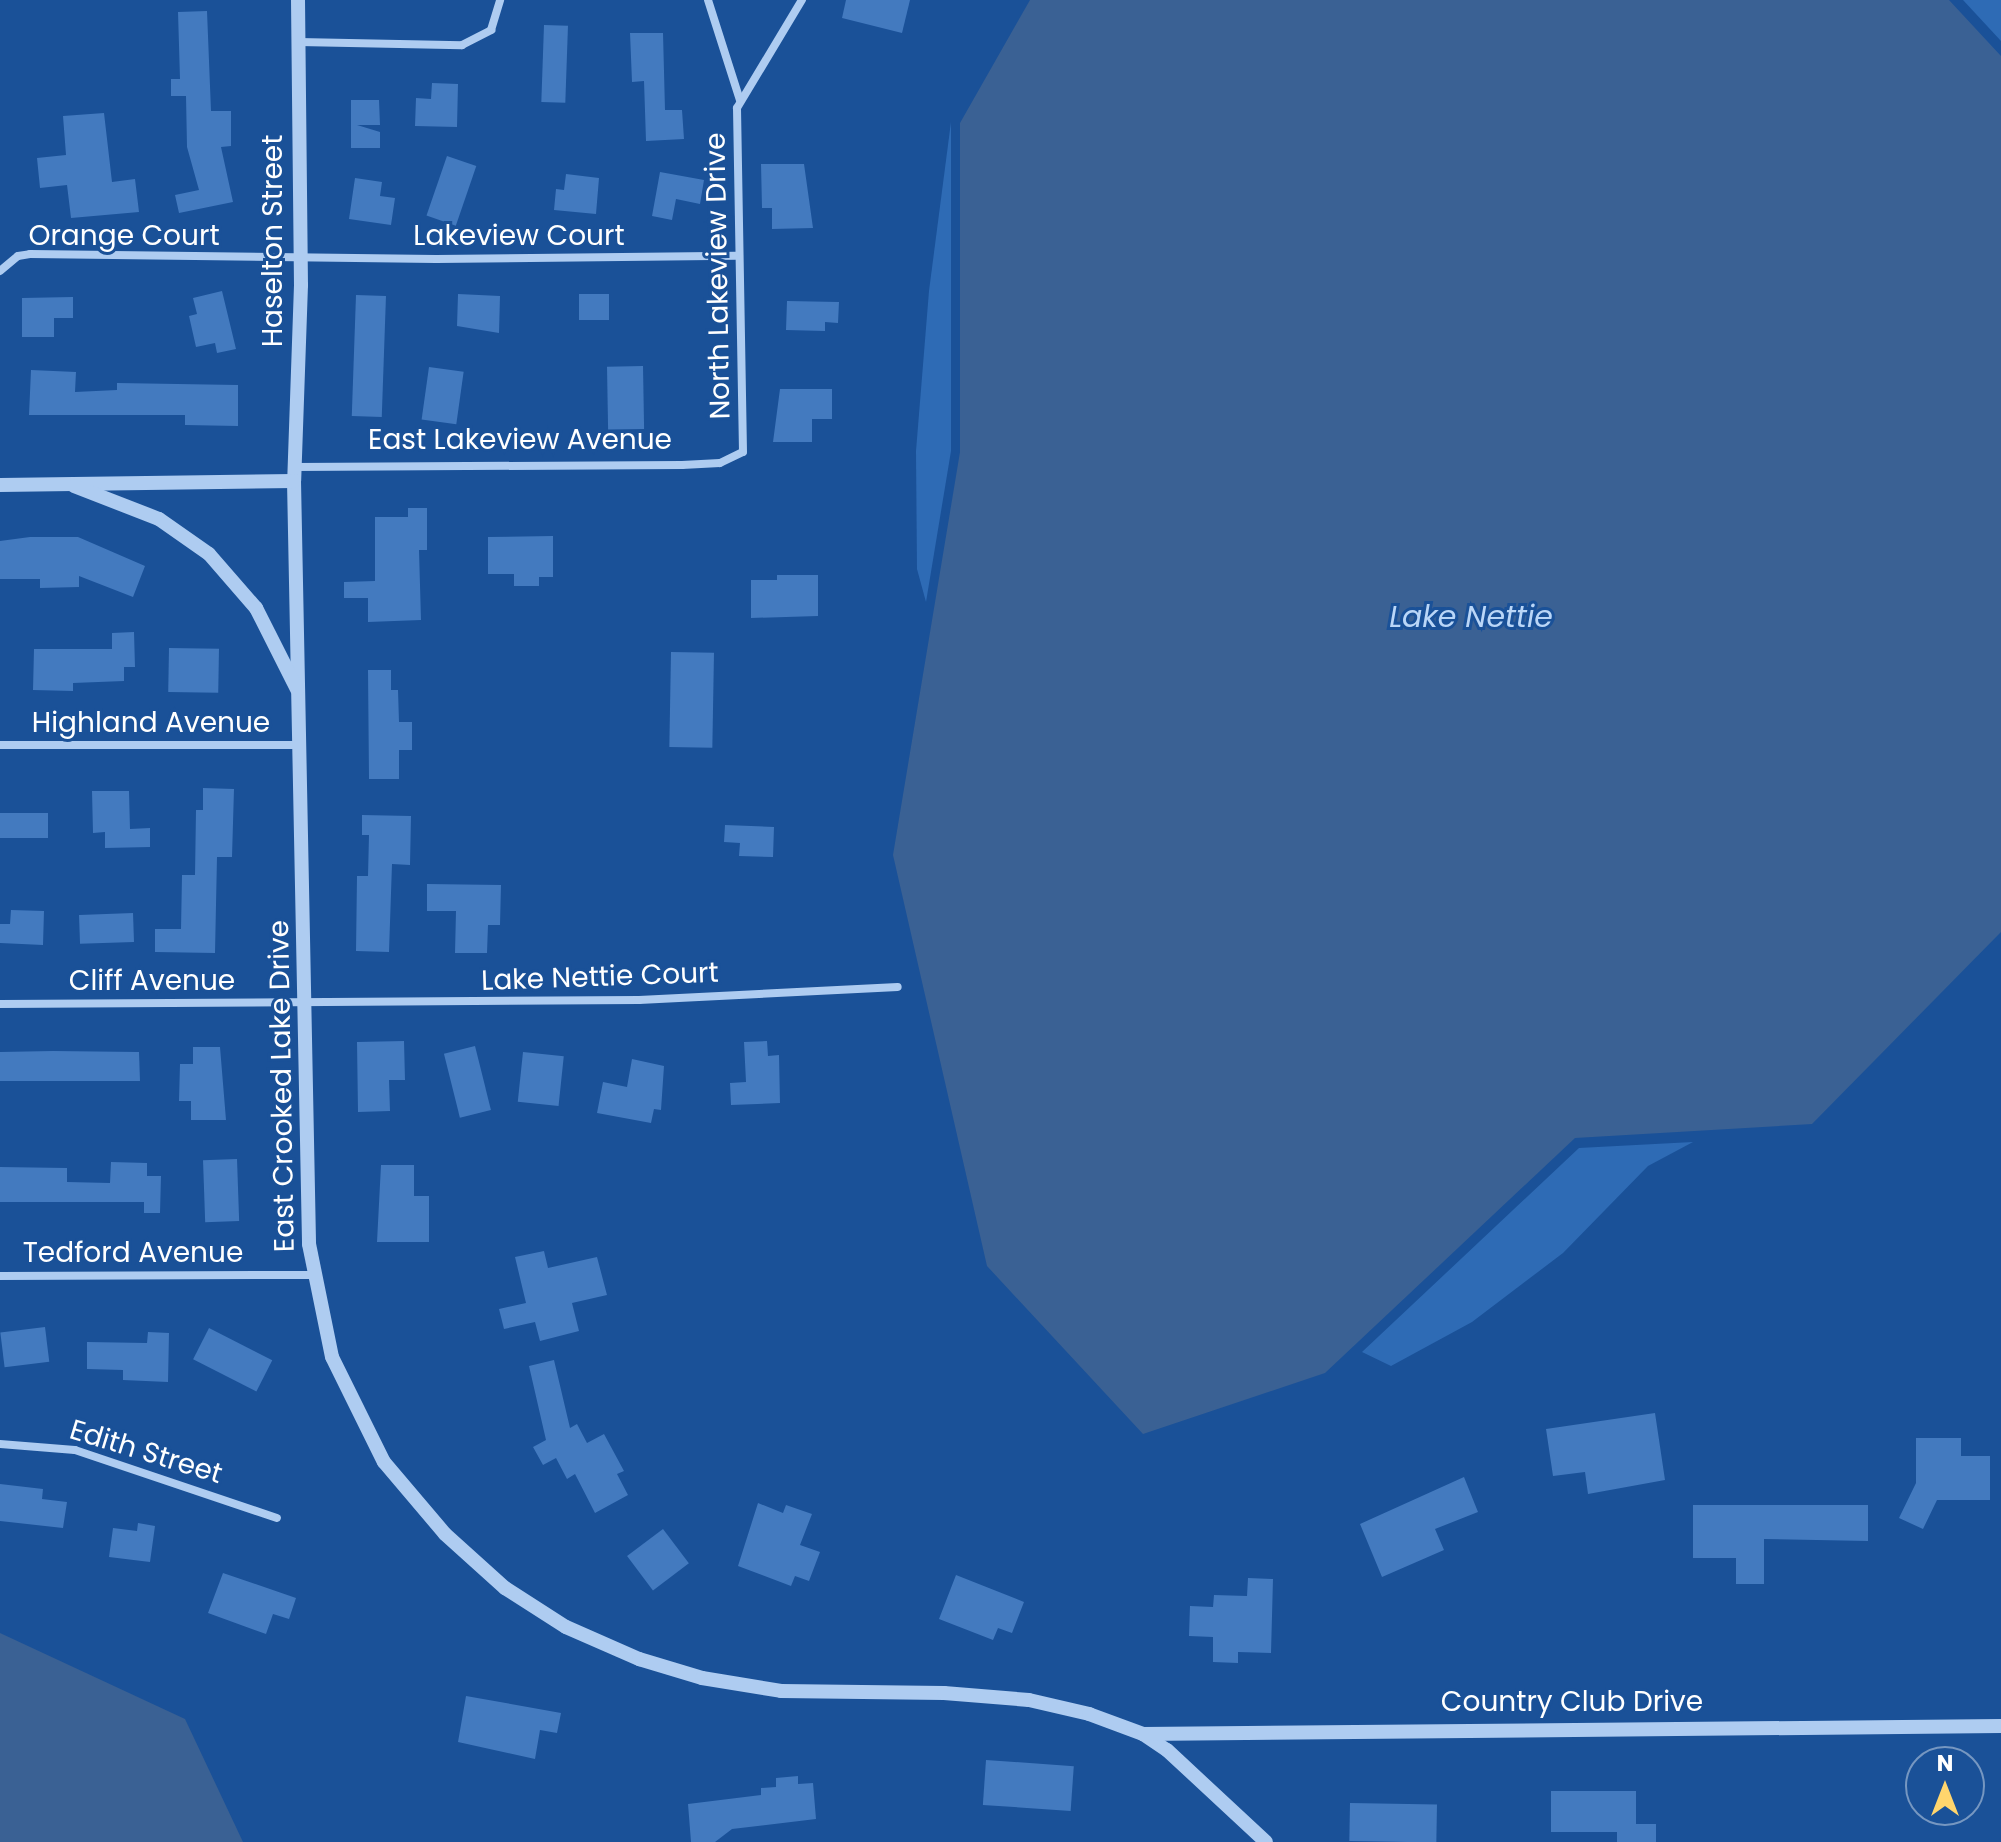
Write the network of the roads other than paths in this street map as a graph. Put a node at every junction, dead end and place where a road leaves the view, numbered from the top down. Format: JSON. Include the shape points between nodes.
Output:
{"nodes":[{"id":1,"x":298,"y":0,"type":"edge"},
{"id":2,"x":500,"y":0,"type":"edge"},
{"id":3,"x":708,"y":0,"type":"edge"},
{"id":4,"x":802,"y":0,"type":"edge"},
{"id":5,"x":299,"y":42,"type":"junction"},
{"id":6,"x":740,"y":100,"type":"junction"},
{"id":7,"x":736,"y":256,"type":"junction"},
{"id":8,"x":301,"y":258,"type":"junction"},
{"id":9,"x":0,"y":271,"type":"edge"},
{"id":10,"x":743,"y":452,"type":"joint"},
{"id":11,"x":295,"y":474,"type":"junction"},
{"id":12,"x":0,"y":485,"type":"edge"},
{"id":13,"x":74,"y":486,"type":"junction"},
{"id":14,"x":301,"y":697,"type":"junction"},
{"id":15,"x":0,"y":745,"type":"edge"},
{"id":16,"x":302,"y":745,"type":"junction"},
{"id":17,"x":898,"y":987,"type":"dead end"},
{"id":18,"x":304,"y":1002,"type":"junction"},
{"id":19,"x":0,"y":1004,"type":"edge"},
{"id":20,"x":313,"y":1275,"type":"junction"},
{"id":21,"x":0,"y":1276,"type":"edge"},
{"id":22,"x":0,"y":1444,"type":"edge"},
{"id":23,"x":277,"y":1518,"type":"dead end"},
{"id":24,"x":2001,"y":1726,"type":"edge"},
{"id":25,"x":1143,"y":1734,"type":"junction"},
{"id":26,"x":1266,"y":1842,"type":"edge"}],
"edges":[{"from":1,"to":5,"type":"street","name":"Haselton Street"},
{"from":2,"to":5,"type":"street","via":[[491,30],[462,45]]},
{"from":3,"to":6,"type":"street"},
{"from":4,"to":6,"type":"street"},
{"from":5,"to":8,"type":"street","name":"Haselton Street"},
{"from":6,"to":7,"type":"street","name":"North Lakeview Drive"},
{"from":7,"to":8,"type":"street","name":"Lakeview Court"},
{"from":7,"to":10,"type":"street","name":"North Lakeview Drive"},
{"from":8,"to":9,"type":"street","name":"Orange Court","via":[[30,254],[18,256]]},
{"from":8,"to":11,"type":"street","name":"Haselton Street"},
{"from":10,"to":11,"type":"street","name":"East Lakeview Avenue","via":[[720,463],[682,465]]},
{"from":11,"to":13,"type":"street","name":"East Lakeview Avenue"},
{"from":11,"to":14,"type":"street","name":"East Crooked Lake Drive"},
{"from":12,"to":13,"type":"street","name":"East Lakeview Avenue"},
{"from":13,"to":14,"type":"street","name":"East Crooked Lake Drive","via":[[159,519],[209,554],[256,608]]},
{"from":14,"to":16,"type":"street","name":"East Crooked Lake Drive"},
{"from":15,"to":16,"type":"street","name":"Highland Avenue"},
{"from":16,"to":18,"type":"street","name":"East Crooked Lake Drive"},
{"from":17,"to":18,"type":"street","name":"Lake Nettie Court","via":[[639,1000]]},
{"from":18,"to":19,"type":"street","name":"Cliff Avenue"},
{"from":18,"to":20,"type":"street","name":"East Crooked Lake Drive","via":[[305,1182]]},
{"from":20,"to":21,"type":"street","name":"Tedford Avenue"},
{"from":20,"to":25,"type":"street","name":"East Crooked Lake Drive","via":[[332,1357],[384,1462],[445,1534],[505,1588],[566,1627],[639,1659],[702,1678],[820,1694],[944,1693],[1029,1700]]},
{"from":22,"to":23,"type":"street","name":"Edith Street","via":[[75,1450]]},
{"from":24,"to":25,"type":"street","name":"Country Club Drive"},
{"from":25,"to":26,"type":"street","name":"East Crooked Lake Drive"}]}
